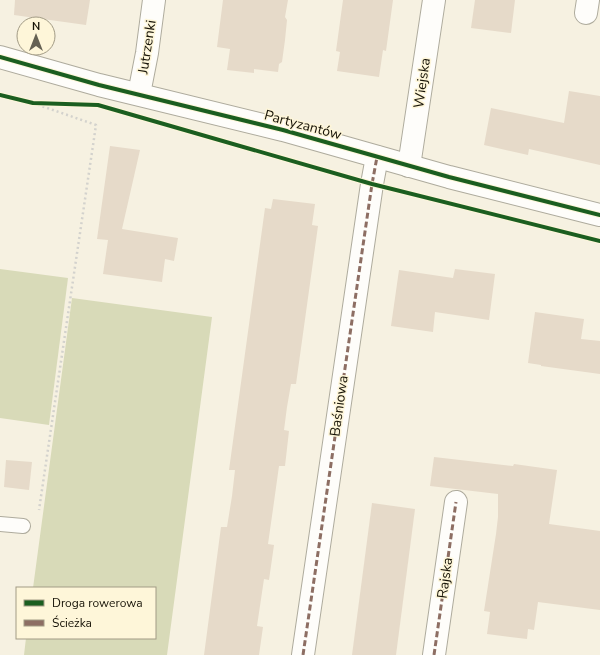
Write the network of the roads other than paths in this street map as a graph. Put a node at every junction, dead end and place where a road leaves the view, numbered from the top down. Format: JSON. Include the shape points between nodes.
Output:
{"nodes":[{"id":1,"x":154,"y":0,"type":"edge"},
{"id":2,"x":434,"y":0,"type":"edge"},
{"id":3,"x":0,"y":57,"type":"edge"},
{"id":4,"x":139,"y":94,"type":"junction"},
{"id":5,"x":378,"y":156,"type":"junction"},
{"id":6,"x":409,"y":166,"type":"junction"},
{"id":7,"x":600,"y":215,"type":"edge"},
{"id":8,"x":456,"y":502,"type":"dead end"},
{"id":9,"x":0,"y":524,"type":"edge"},
{"id":10,"x":23,"y":526,"type":"road end"},
{"id":11,"x":303,"y":655,"type":"edge"},
{"id":12,"x":434,"y":655,"type":"edge"}],
"edges":[{"from":1,"to":4,"type":"street","name":"Jutrzenki"},
{"from":2,"to":6,"type":"street","name":"Wiejska"},
{"from":3,"to":4,"type":"street","name":"Partyzantów"},
{"from":4,"to":5,"type":"street","name":"Partyzantów"},
{"from":5,"to":6,"type":"street","name":"Partyzantów"},
{"from":5,"to":11,"type":"street","name":"Baśniowa"},
{"from":6,"to":7,"type":"street","name":"Partyzantów"},
{"from":8,"to":12,"type":"street","name":"Rajska"},
{"from":9,"to":10,"type":"lane"}]}
